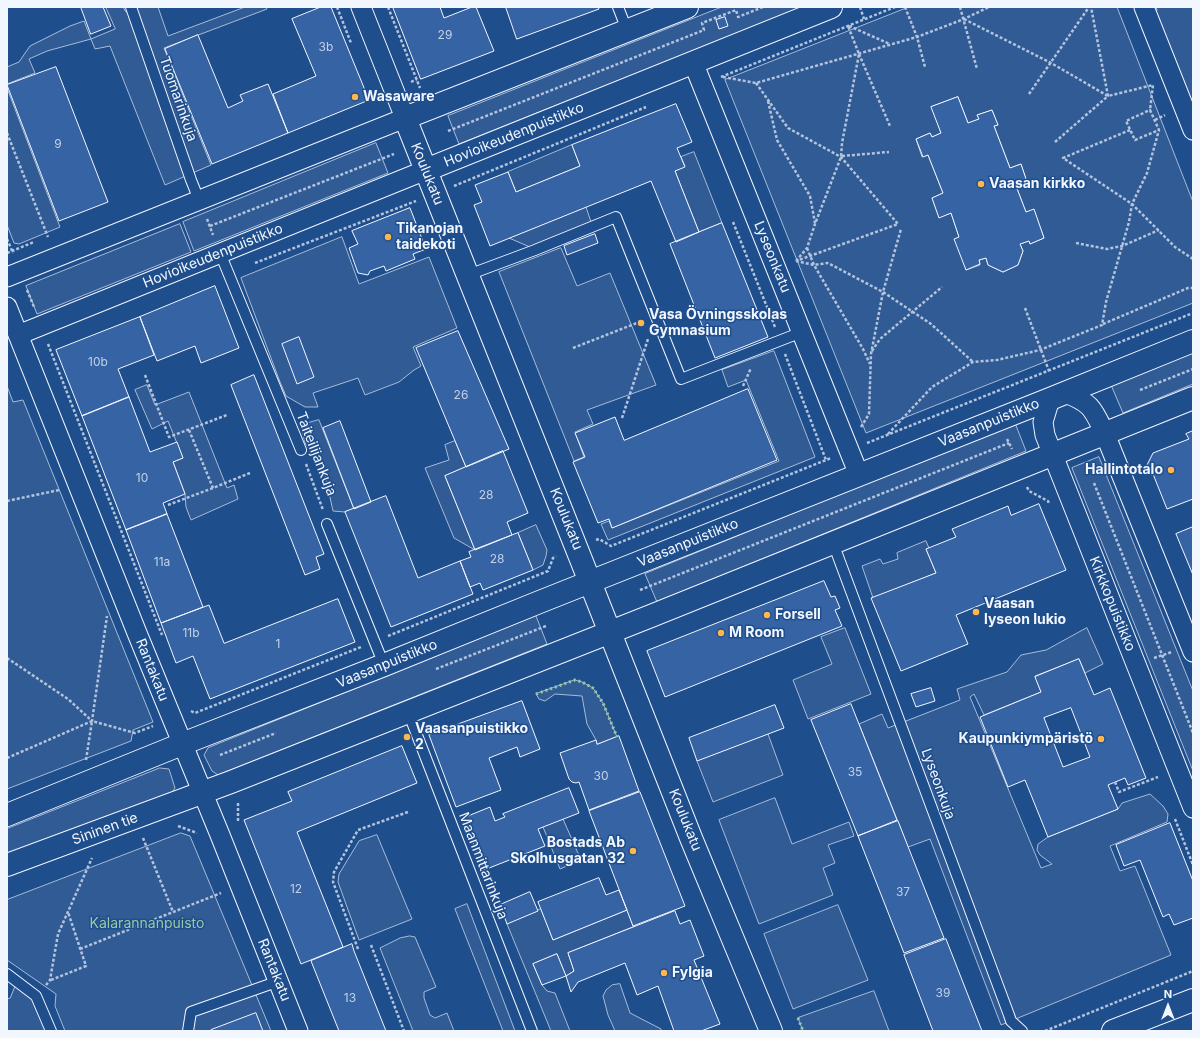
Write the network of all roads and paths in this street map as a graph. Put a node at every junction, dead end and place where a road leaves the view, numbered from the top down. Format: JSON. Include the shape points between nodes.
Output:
{"nodes":[{"id":1,"x":131,"y":7,"type":"edge"},
{"id":2,"x":361,"y":7,"type":"edge"},
{"id":3,"x":388,"y":7,"type":"edge"},
{"id":4,"x":618,"y":7,"type":"edge"},
{"id":5,"x":687,"y":7,"type":"edge"},
{"id":6,"x":763,"y":7,"type":"edge"},
{"id":7,"x":831,"y":7,"type":"edge"},
{"id":8,"x":860,"y":7,"type":"edge"},
{"id":9,"x":895,"y":7,"type":"edge"},
{"id":10,"x":905,"y":7,"type":"edge"},
{"id":11,"x":960,"y":7,"type":"edge"},
{"id":12,"x":989,"y":7,"type":"edge"},
{"id":13,"x":1090,"y":7,"type":"edge"},
{"id":14,"x":1144,"y":7,"type":"edge"},
{"id":15,"x":964,"y":18,"type":"junction"},
{"id":16,"x":627,"y":30,"type":"junction"},
{"id":17,"x":917,"y":37,"type":"junction"},
{"id":18,"x":891,"y":45,"type":"junction"},
{"id":19,"x":859,"y":54,"type":"junction"},
{"id":20,"x":694,"y":62,"type":"junction"},
{"id":21,"x":1051,"y":62,"type":"junction"},
{"id":22,"x":925,"y":67,"type":"dead end"},
{"id":23,"x":977,"y":69,"type":"dead end"},
{"id":24,"x":723,"y":76,"type":"dead end"},
{"id":25,"x":417,"y":79,"type":"junction"},
{"id":26,"x":756,"y":82,"type":"junction"},
{"id":27,"x":425,"y":88,"type":"dead end"},
{"id":28,"x":393,"y":89,"type":"junction"},
{"id":29,"x":1029,"y":94,"type":"dead end"},
{"id":30,"x":1108,"y":96,"type":"junction"},
{"id":31,"x":768,"y":99,"type":"junction"},
{"id":32,"x":1150,"y":110,"type":"junction"},
{"id":33,"x":405,"y":118,"type":"junction"},
{"id":34,"x":890,"y":126,"type":"dead end"},
{"id":35,"x":1130,"y":130,"type":"junction"},
{"id":36,"x":1160,"y":130,"type":"junction"},
{"id":37,"x":1193,"y":130,"type":"edge"},
{"id":38,"x":448,"y":131,"type":"dead end"},
{"id":39,"x":7,"y":132,"type":"edge"},
{"id":40,"x":1055,"y":142,"type":"dead end"},
{"id":41,"x":889,"y":152,"type":"dead end"},
{"id":42,"x":394,"y":154,"type":"dead end"},
{"id":43,"x":841,"y":156,"type":"junction"},
{"id":44,"x":426,"y":170,"type":"junction"},
{"id":45,"x":199,"y":200,"type":"junction"},
{"id":46,"x":1132,"y":204,"type":"junction"},
{"id":47,"x":731,"y":216,"type":"dead end"},
{"id":48,"x":815,"y":224,"type":"junction"},
{"id":49,"x":210,"y":226,"type":"junction"},
{"id":50,"x":901,"y":229,"type":"dead end"},
{"id":51,"x":1159,"y":230,"type":"junction"},
{"id":52,"x":1076,"y":243,"type":"dead end"},
{"id":53,"x":1122,"y":246,"type":"junction"},
{"id":54,"x":807,"y":248,"type":"junction"},
{"id":55,"x":7,"y":253,"type":"edge"},
{"id":56,"x":220,"y":253,"type":"junction"},
{"id":57,"x":810,"y":256,"type":"junction"},
{"id":58,"x":1193,"y":259,"type":"edge"},
{"id":59,"x":796,"y":261,"type":"junction"},
{"id":60,"x":814,"y":265,"type":"junction"},
{"id":61,"x":468,"y":275,"type":"junction"},
{"id":62,"x":7,"y":277,"type":"edge"},
{"id":63,"x":942,"y":287,"type":"dead end"},
{"id":64,"x":1193,"y":288,"type":"edge"},
{"id":65,"x":883,"y":292,"type":"junction"},
{"id":66,"x":7,"y":307,"type":"edge"},
{"id":67,"x":1025,"y":308,"type":"dead end"},
{"id":68,"x":912,"y":312,"type":"junction"},
{"id":69,"x":1193,"y":313,"type":"edge"},
{"id":70,"x":656,"y":316,"type":"junction"},
{"id":71,"x":1102,"y":324,"type":"junction"},
{"id":72,"x":802,"y":332,"type":"junction"},
{"id":73,"x":13,"y":337,"type":"edge"},
{"id":74,"x":780,"y":341,"type":"junction"},
{"id":75,"x":1193,"y":341,"type":"edge"},
{"id":76,"x":48,"y":344,"type":"dead end"},
{"id":77,"x":574,"y":348,"type":"dead end"},
{"id":78,"x":1040,"y":350,"type":"junction"},
{"id":79,"x":871,"y":354,"type":"junction"},
{"id":80,"x":973,"y":362,"type":"junction"},
{"id":81,"x":870,"y":365,"type":"junction"},
{"id":82,"x":1193,"y":369,"type":"edge"},
{"id":83,"x":1049,"y":371,"type":"junction"},
{"id":84,"x":145,"y":374,"type":"dead end"},
{"id":85,"x":1140,"y":390,"type":"dead end"},
{"id":86,"x":990,"y":395,"type":"junction"},
{"id":87,"x":1058,"y":396,"type":"junction"},
{"id":88,"x":1193,"y":398,"type":"edge"},
{"id":89,"x":228,"y":415,"type":"dead end"},
{"id":90,"x":622,"y":418,"type":"dead end"},
{"id":91,"x":1000,"y":419,"type":"junction"},
{"id":92,"x":189,"y":430,"type":"junction"},
{"id":93,"x":860,"y":430,"type":"dead end"},
{"id":94,"x":888,"y":434,"type":"junction"},
{"id":95,"x":1105,"y":434,"type":"junction"},
{"id":96,"x":1009,"y":443,"type":"junction"},
{"id":97,"x":301,"y":450,"type":"joint"},
{"id":98,"x":850,"y":450,"type":"junction"},
{"id":99,"x":1053,"y":454,"type":"junction"},
{"id":100,"x":810,"y":467,"type":"junction"},
{"id":101,"x":1019,"y":468,"type":"junction"},
{"id":102,"x":250,"y":473,"type":"dead end"},
{"id":103,"x":859,"y":475,"type":"junction"},
{"id":104,"x":1094,"y":483,"type":"dead end"},
{"id":105,"x":213,"y":488,"type":"junction"},
{"id":106,"x":62,"y":490,"type":"dead end"},
{"id":107,"x":820,"y":490,"type":"junction"},
{"id":108,"x":7,"y":501,"type":"edge"},
{"id":109,"x":168,"y":505,"type":"dead end"},
{"id":110,"x":1050,"y":508,"type":"dead end"},
{"id":111,"x":829,"y":515,"type":"junction"},
{"id":112,"x":327,"y":524,"type":"joint"},
{"id":113,"x":599,"y":539,"type":"dead end"},
{"id":114,"x":833,"y":542,"type":"junction"},
{"id":115,"x":590,"y":582,"type":"junction"},
{"id":116,"x":640,"y":590,"type":"dead end"},
{"id":117,"x":108,"y":613,"type":"dead end"},
{"id":118,"x":611,"y":632,"type":"junction"},
{"id":119,"x":164,"y":640,"type":"dead end"},
{"id":120,"x":1193,"y":652,"type":"edge"},
{"id":121,"x":7,"y":658,"type":"edge"},
{"id":122,"x":384,"y":666,"type":"junction"},
{"id":123,"x":203,"y":710,"type":"dead end"},
{"id":124,"x":190,"y":711,"type":"dead end"},
{"id":125,"x":408,"y":712,"type":"junction"},
{"id":126,"x":92,"y":720,"type":"junction"},
{"id":127,"x":135,"y":733,"type":"dead end"},
{"id":128,"x":1193,"y":733,"type":"edge"},
{"id":129,"x":182,"y":744,"type":"junction"},
{"id":130,"x":7,"y":758,"type":"edge"},
{"id":131,"x":85,"y":763,"type":"dead end"},
{"id":132,"x":1155,"y":770,"type":"dead end"},
{"id":133,"x":1115,"y":782,"type":"dead end"},
{"id":134,"x":202,"y":793,"type":"junction"},
{"id":135,"x":239,"y":804,"type":"dead end"},
{"id":136,"x":1193,"y":808,"type":"edge"},
{"id":137,"x":408,"y":812,"type":"dead end"},
{"id":138,"x":1173,"y":814,"type":"dead end"},
{"id":139,"x":7,"y":815,"type":"edge"},
{"id":140,"x":176,"y":825,"type":"dead end"},
{"id":141,"x":217,"y":828,"type":"junction"},
{"id":142,"x":150,"y":835,"type":"dead end"},
{"id":143,"x":143,"y":838,"type":"junction"},
{"id":144,"x":136,"y":840,"type":"dead end"},
{"id":145,"x":85,"y":860,"type":"dead end"},
{"id":146,"x":7,"y":865,"type":"edge"},
{"id":147,"x":1193,"y":865,"type":"edge"},
{"id":148,"x":240,"y":886,"type":"junction"},
{"id":149,"x":68,"y":911,"type":"junction"},
{"id":150,"x":173,"y":912,"type":"junction"},
{"id":151,"x":372,"y":945,"type":"dead end"},
{"id":152,"x":80,"y":949,"type":"junction"},
{"id":153,"x":358,"y":949,"type":"dead end"},
{"id":154,"x":1193,"y":971,"type":"edge"},
{"id":155,"x":7,"y":974,"type":"edge"},
{"id":156,"x":50,"y":980,"type":"junction"},
{"id":157,"x":279,"y":981,"type":"junction"},
{"id":158,"x":36,"y":996,"type":"junction"},
{"id":159,"x":1193,"y":1000,"type":"edge"},
{"id":160,"x":51,"y":1031,"type":"edge"},
{"id":161,"x":188,"y":1031,"type":"edge"},
{"id":162,"x":298,"y":1031,"type":"edge"},
{"id":163,"x":404,"y":1031,"type":"edge"},
{"id":164,"x":532,"y":1031,"type":"edge"},
{"id":165,"x":771,"y":1031,"type":"edge"},
{"id":166,"x":1022,"y":1031,"type":"edge"},
{"id":167,"x":1045,"y":1031,"type":"edge"},
{"id":168,"x":1113,"y":1031,"type":"edge"}],
"edges":[{"from":1,"to":45,"type":"lane","name":"Tuomarinkuja"},
{"from":2,"to":28,"type":"street","name":"Koulukatu"},
{"from":3,"to":25,"type":"path"},
{"from":4,"to":16,"type":"lane"},
{"from":5,"to":16,"type":"main road"},
{"from":6,"to":38,"type":"path","via":[[738,17],[736,10],[708,20],[702,23],[704,30]]},
{"from":7,"to":20,"type":"main road","name":"Hovioikeudenpuistikko"},
{"from":8,"to":9,"type":"path","via":[[864,19]]},
{"from":10,"to":17,"type":"path"},
{"from":11,"to":15,"type":"path"},
{"from":12,"to":15,"type":"path"},
{"from":13,"to":21,"type":"path"},
{"from":13,"to":30,"type":"path"},
{"from":14,"to":37,"type":"street"},
{"from":15,"to":17,"type":"path"},
{"from":15,"to":21,"type":"path"},
{"from":15,"to":23,"type":"path"},
{"from":16,"to":33,"type":"main road"},
{"from":17,"to":18,"type":"path"},
{"from":17,"to":22,"type":"path"},
{"from":18,"to":19,"type":"path"},
{"from":18,"to":19,"type":"path","via":[[848,26]]},
{"from":19,"to":26,"type":"path"},
{"from":19,"to":34,"type":"path"},
{"from":19,"to":43,"type":"path"},
{"from":20,"to":44,"type":"main road","name":"Hovioikeudenpuistikko"},
{"from":20,"to":72,"type":"street","name":"Lyseonkatu"},
{"from":21,"to":29,"type":"path"},
{"from":21,"to":30,"type":"path"},
{"from":24,"to":26,"type":"path"},
{"from":25,"to":27,"type":"path","via":[[421,89]]},
{"from":25,"to":28,"type":"path"},
{"from":26,"to":31,"type":"path"},
{"from":28,"to":33,"type":"street","name":"Koulukatu"},
{"from":30,"to":32,"type":"path","via":[[1153,85]]},
{"from":30,"to":40,"type":"path"},
{"from":31,"to":43,"type":"path","via":[[788,128]]},
{"from":31,"to":48,"type":"path","via":[[777,140],[810,196]]},
{"from":32,"to":35,"type":"path","via":[[1126,121]]},
{"from":32,"to":36,"type":"path"},
{"from":33,"to":44,"type":"main road","name":"Koulukatu"},
{"from":33,"to":45,"type":"street"},
{"from":35,"to":36,"type":"path","via":[[1134,140]]},
{"from":35,"to":46,"type":"path","via":[[1063,158]]},
{"from":36,"to":46,"type":"path","via":[[1148,173]]},
{"from":39,"to":55,"type":"path","via":[[48,237]]},
{"from":41,"to":43,"type":"path"},
{"from":42,"to":49,"type":"path"},
{"from":43,"to":48,"type":"path"},
{"from":43,"to":57,"type":"path","via":[[898,224]]},
{"from":44,"to":56,"type":"street","name":"Hovioikeudenpuistikko"},
{"from":44,"to":61,"type":"main road","name":"Koulukatu"},
{"from":45,"to":49,"type":"path"},
{"from":45,"to":62,"type":"street"},
{"from":46,"to":51,"type":"path"},
{"from":46,"to":53,"type":"path"},
{"from":47,"to":74,"type":"path"},
{"from":48,"to":54,"type":"path"},
{"from":49,"to":56,"type":"path"},
{"from":50,"to":65,"type":"path"},
{"from":51,"to":53,"type":"path"},
{"from":51,"to":58,"type":"path","via":[[1175,247]]},
{"from":52,"to":53,"type":"path","via":[[1106,249]]},
{"from":53,"to":71,"type":"path"},
{"from":54,"to":57,"type":"path"},
{"from":54,"to":59,"type":"path"},
{"from":56,"to":73,"type":"street","name":"Hovioikeudenpuistikko"},
{"from":56,"to":97,"type":"lane","name":"Taiteilijankuja"},
{"from":57,"to":59,"type":"path"},
{"from":57,"to":60,"type":"path"},
{"from":59,"to":60,"type":"path"},
{"from":60,"to":65,"type":"path","via":[[828,263]]},
{"from":60,"to":81,"type":"path"},
{"from":61,"to":70,"type":"lane","via":[[616,217]]},
{"from":61,"to":115,"type":"main road","name":"Koulukatu"},
{"from":63,"to":68,"type":"path"},
{"from":64,"to":71,"type":"path"},
{"from":65,"to":68,"type":"path"},
{"from":65,"to":79,"type":"path"},
{"from":66,"to":73,"type":"street","name":"Rantakatu"},
{"from":67,"to":78,"type":"path"},
{"from":68,"to":79,"type":"path","via":[[880,339]]},
{"from":68,"to":80,"type":"path","via":[[931,324]]},
{"from":69,"to":83,"type":"path"},
{"from":70,"to":74,"type":"lane","via":[[681,379]]},
{"from":70,"to":77,"type":"path"},
{"from":70,"to":90,"type":"path"},
{"from":71,"to":78,"type":"path"},
{"from":72,"to":74,"type":"lane"},
{"from":72,"to":98,"type":"street","name":"Lyseonkatu"},
{"from":73,"to":129,"type":"street","name":"Rantakatu"},
{"from":74,"to":100,"type":"path","via":[[826,460]]},
{"from":75,"to":87,"type":"main road","name":"Vaasanpuistikko"},
{"from":76,"to":119,"type":"path"},
{"from":78,"to":80,"type":"path","via":[[997,360]]},
{"from":78,"to":83,"type":"path"},
{"from":79,"to":81,"type":"path"},
{"from":80,"to":94,"type":"path","via":[[932,387]]},
{"from":81,"to":93,"type":"path","via":[[869,414]]},
{"from":82,"to":85,"type":"path"},
{"from":83,"to":86,"type":"path"},
{"from":84,"to":92,"type":"path","via":[[169,438]]},
{"from":86,"to":91,"type":"path"},
{"from":86,"to":94,"type":"path"},
{"from":87,"to":91,"type":"main road","name":"Vaasanpuistikko"},
{"from":87,"to":95,"type":"street","via":[[1078,397],[1088,404],[1096,414]]},
{"from":87,"to":99,"type":"street","name":"Kirkkopuistikko","via":[[1043,422]]},
{"from":88,"to":95,"type":"main road"},
{"from":89,"to":92,"type":"path"},
{"from":91,"to":96,"type":"path"},
{"from":91,"to":103,"type":"main road","name":"Vaasanpuistikko"},
{"from":92,"to":105,"type":"path"},
{"from":94,"to":98,"type":"path"},
{"from":95,"to":99,"type":"main road"},
{"from":95,"to":120,"type":"street"},
{"from":96,"to":101,"type":"path"},
{"from":96,"to":111,"type":"path"},
{"from":97,"to":112,"type":"path","name":"Taiteilijankuja"},
{"from":98,"to":103,"type":"street","name":"Lyseonkatu"},
{"from":99,"to":101,"type":"main road"},
{"from":99,"to":136,"type":"street","name":"Kirkkopuistikko"},
{"from":100,"to":107,"type":"path"},
{"from":100,"to":113,"type":"path","via":[[611,546]]},
{"from":101,"to":110,"type":"path","via":[[1029,491],[1048,501]]},
{"from":101,"to":114,"type":"main road"},
{"from":102,"to":105,"type":"path"},
{"from":103,"to":107,"type":"main road","name":"Vaasanpuistikko"},
{"from":104,"to":128,"type":"path"},
{"from":105,"to":109,"type":"path"},
{"from":106,"to":108,"type":"path"},
{"from":107,"to":111,"type":"path"},
{"from":107,"to":115,"type":"main road","name":"Vaasanpuistikko"},
{"from":111,"to":116,"type":"path"},
{"from":112,"to":122,"type":"lane"},
{"from":114,"to":118,"type":"main road"},
{"from":114,"to":166,"type":"lane","name":"Lyseonkuja","via":[[1011,1021]]},
{"from":115,"to":118,"type":"main road","name":"Koulukatu"},
{"from":115,"to":122,"type":"main road","name":"Vaasanpuistikko"},
{"from":117,"to":126,"type":"path"},
{"from":118,"to":125,"type":"main road"},
{"from":118,"to":165,"type":"main road","name":"Koulukatu","via":[[694,845]]},
{"from":121,"to":126,"type":"path","via":[[68,699]]},
{"from":122,"to":129,"type":"main road","name":"Vaasanpuistikko"},
{"from":123,"to":124,"type":"path","via":[[195,713]]},
{"from":125,"to":134,"type":"main road"},
{"from":125,"to":164,"type":"lane","name":"Maanmittarinkuja"},
{"from":126,"to":127,"type":"path"},
{"from":126,"to":130,"type":"path"},
{"from":126,"to":131,"type":"path"},
{"from":129,"to":134,"type":"street","name":"Rantakatu"},
{"from":129,"to":139,"type":"main road"},
{"from":132,"to":133,"type":"path","via":[[1158,777],[1120,792]]},
{"from":134,"to":141,"type":"street","name":"Rantakatu"},
{"from":134,"to":146,"type":"main road","name":"Sininen tie"},
{"from":135,"to":141,"type":"path","via":[[237,820]]},
{"from":137,"to":153,"type":"path","via":[[358,830],[334,872],[333,882]]},
{"from":138,"to":147,"type":"path"},
{"from":140,"to":141,"type":"path","via":[[200,834]]},
{"from":141,"to":148,"type":"street","name":"Rantakatu"},
{"from":142,"to":143,"type":"path"},
{"from":143,"to":144,"type":"path"},
{"from":143,"to":150,"type":"path"},
{"from":145,"to":149,"type":"path","via":[[92,857]]},
{"from":148,"to":150,"type":"path"},
{"from":148,"to":157,"type":"street","name":"Rantakatu"},
{"from":149,"to":152,"type":"path"},
{"from":149,"to":156,"type":"path","via":[[58,934]]},
{"from":150,"to":152,"type":"path"},
{"from":151,"to":163,"type":"path"},
{"from":152,"to":156,"type":"path","via":[[86,966]]},
{"from":154,"to":167,"type":"path"},
{"from":155,"to":158,"type":"lane"},
{"from":156,"to":158,"type":"path"},
{"from":157,"to":161,"type":"lane","via":[[191,1012]]},
{"from":157,"to":162,"type":"street","name":"Rantakatu"},
{"from":158,"to":160,"type":"lane"},
{"from":159,"to":168,"type":"main road"}]}
